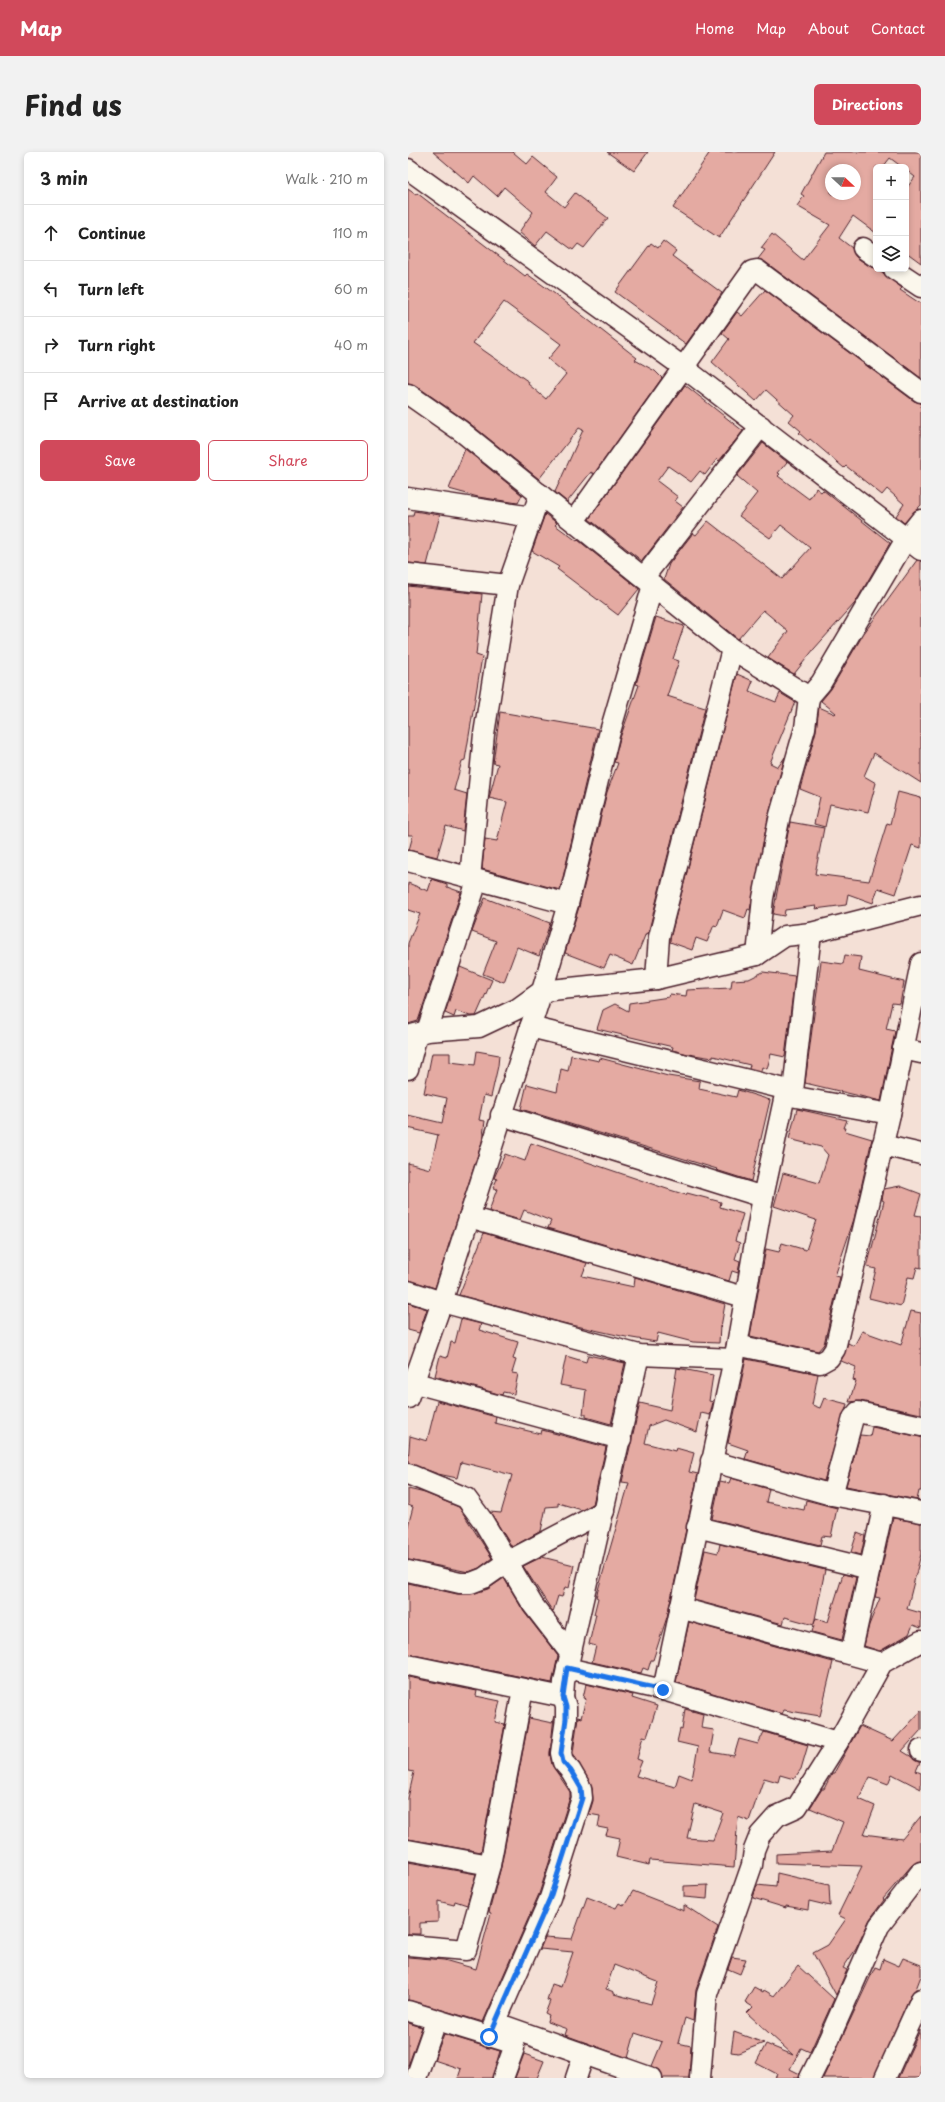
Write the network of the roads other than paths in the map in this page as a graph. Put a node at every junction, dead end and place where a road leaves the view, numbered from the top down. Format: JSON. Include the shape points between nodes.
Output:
{"nodes":[{"id":1,"x":408,"y":169,"type":"edge"},
{"id":2,"x":898,"y":272,"type":"edge"},
{"id":3,"x":921,"y":287,"type":"edge"},
{"id":4,"x":683,"y":367,"type":"junction"},
{"id":5,"x":921,"y":392,"type":"edge"},
{"id":6,"x":408,"y":394,"type":"edge"},
{"id":7,"x":760,"y":426,"type":"junction"},
{"id":8,"x":540,"y":494,"type":"junction"},
{"id":9,"x":408,"y":498,"type":"edge"},
{"id":10,"x":532,"y":517,"type":"junction"},
{"id":11,"x":921,"y":520,"type":"edge"},
{"id":12,"x":574,"y":521,"type":"junction"},
{"id":13,"x":914,"y":545,"type":"edge"},
{"id":14,"x":408,"y":574,"type":"edge"},
{"id":15,"x":648,"y":581,"type":"junction"},
{"id":16,"x":508,"y":585,"type":"junction"},
{"id":17,"x":732,"y":649,"type":"junction"},
{"id":18,"x":809,"y":697,"type":"junction"},
{"id":19,"x":408,"y":861,"type":"edge"},
{"id":20,"x":474,"y":880,"type":"junction"},
{"id":21,"x":568,"y":904,"type":"junction"},
{"id":22,"x":921,"y":905,"type":"edge"},
{"id":23,"x":811,"y":933,"type":"junction"},
{"id":24,"x":757,"y":955,"type":"junction"},
{"id":25,"x":920,"y":970,"type":"edge"},
{"id":26,"x":656,"y":979,"type":"junction"},
{"id":27,"x":542,"y":991,"type":"junction"},
{"id":28,"x":530,"y":1027,"type":"junction"},
{"id":29,"x":417,"y":1034,"type":"edge"},
{"id":30,"x":912,"y":1051,"type":"edge"},
{"id":31,"x":408,"y":1069,"type":"edge"},
{"id":32,"x":789,"y":1093,"type":"junction"},
{"id":33,"x":890,"y":1114,"type":"junction"},
{"id":34,"x":502,"y":1115,"type":"junction"},
{"id":35,"x":882,"y":1145,"type":"junction"},
{"id":36,"x":921,"y":1154,"type":"edge"},
{"id":37,"x":763,"y":1197,"type":"junction"},
{"id":38,"x":469,"y":1217,"type":"junction"},
{"id":39,"x":408,"y":1291,"type":"edge"},
{"id":40,"x":744,"y":1297,"type":"junction"},
{"id":41,"x":442,"y":1302,"type":"junction"},
{"id":42,"x":735,"y":1352,"type":"junction"},
{"id":43,"x":639,"y":1355,"type":"junction"},
{"id":44,"x":410,"y":1387,"type":"edge"},
{"id":45,"x":921,"y":1426,"type":"edge"},
{"id":46,"x":621,"y":1438,"type":"junction"},
{"id":47,"x":711,"y":1461,"type":"junction"},
{"id":48,"x":408,"y":1474,"type":"edge"},
{"id":49,"x":832,"y":1495,"type":"junction"},
{"id":50,"x":884,"y":1504,"type":"junction"},
{"id":51,"x":604,"y":1511,"type":"junction"},
{"id":52,"x":921,"y":1512,"type":"edge"},
{"id":53,"x":697,"y":1526,"type":"junction"},
{"id":54,"x":507,"y":1562,"type":"junction"},
{"id":55,"x":870,"y":1569,"type":"junction"},
{"id":56,"x":408,"y":1571,"type":"edge"},
{"id":57,"x":680,"y":1608,"type":"junction"},
{"id":58,"x":921,"y":1641,"type":"edge"},
{"id":59,"x":851,"y":1654,"type":"junction"},
{"id":60,"x":568,"y":1661,"type":"junction"},
{"id":61,"x":882,"y":1663,"type":"junction"},
{"id":62,"x":408,"y":1665,"type":"edge"},
{"id":63,"x":523,"y":1689,"type":"junction"},
{"id":64,"x":663,"y":1690,"type":"junction"},
{"id":65,"x":563,"y":1697,"type":"junction"},
{"id":66,"x":838,"y":1742,"type":"junction"},
{"id":67,"x":408,"y":1850,"type":"edge"},
{"id":68,"x":490,"y":1865,"type":"junction"},
{"id":69,"x":921,"y":1872,"type":"edge"},
{"id":70,"x":408,"y":1945,"type":"edge"},
{"id":71,"x":921,"y":1999,"type":"edge"},
{"id":72,"x":408,"y":2011,"type":"edge"},
{"id":73,"x":436,"y":2021,"type":"junction"},
{"id":74,"x":493,"y":2030,"type":"junction"},
{"id":75,"x":584,"y":2054,"type":"junction"},
{"id":76,"x":416,"y":2078,"type":"edge"},
{"id":77,"x":503,"y":2078,"type":"edge"},
{"id":78,"x":576,"y":2078,"type":"edge"},
{"id":79,"x":652,"y":2078,"type":"edge"},
{"id":80,"x":700,"y":2078,"type":"edge"},
{"id":81,"x":810,"y":2078,"type":"edge"},
{"id":82,"x":885,"y":2078,"type":"edge"}],
"edges":[{"from":1,"to":4,"type":"street"},
{"from":2,"to":3,"type":"street"},
{"from":4,"to":5,"type":"street","via":[[752,271],[757,270]]},
{"from":4,"to":7,"type":"street"},
{"from":4,"to":12,"type":"street"},
{"from":6,"to":8,"type":"street"},
{"from":7,"to":13,"type":"street"},
{"from":7,"to":15,"type":"street"},
{"from":8,"to":10,"type":"street"},
{"from":8,"to":12,"type":"street"},
{"from":9,"to":10,"type":"street"},
{"from":10,"to":16,"type":"street"},
{"from":11,"to":13,"type":"street"},
{"from":12,"to":15,"type":"street"},
{"from":13,"to":18,"type":"street"},
{"from":14,"to":16,"type":"street"},
{"from":15,"to":17,"type":"street"},
{"from":15,"to":21,"type":"street"},
{"from":16,"to":20,"type":"street","via":[[484,734]]},
{"from":17,"to":18,"type":"street"},
{"from":17,"to":26,"type":"street","via":[[659,937]]},
{"from":18,"to":24,"type":"street","via":[[805,728],[780,815],[763,898]]},
{"from":19,"to":20,"type":"street"},
{"from":20,"to":21,"type":"street"},
{"from":20,"to":29,"type":"street"},
{"from":21,"to":27,"type":"street"},
{"from":22,"to":23,"type":"street"},
{"from":23,"to":24,"type":"street","via":[[785,936]]},
{"from":23,"to":32,"type":"street"},
{"from":24,"to":26,"type":"street"},
{"from":25,"to":30,"type":"street"},
{"from":26,"to":27,"type":"street"},
{"from":27,"to":28,"type":"street"},
{"from":27,"to":29,"type":"street","via":[[517,1010],[479,1027]]},
{"from":28,"to":32,"type":"street"},
{"from":28,"to":34,"type":"street"},
{"from":29,"to":31,"type":"street"},
{"from":30,"to":33,"type":"street"},
{"from":32,"to":33,"type":"street"},
{"from":32,"to":37,"type":"street"},
{"from":33,"to":35,"type":"street"},
{"from":34,"to":37,"type":"street"},
{"from":34,"to":38,"type":"street"},
{"from":35,"to":36,"type":"street"},
{"from":35,"to":42,"type":"street","via":[[835,1349],[829,1358],[820,1362]]},
{"from":37,"to":40,"type":"street"},
{"from":38,"to":40,"type":"street"},
{"from":38,"to":41,"type":"street"},
{"from":39,"to":41,"type":"street"},
{"from":40,"to":42,"type":"street"},
{"from":41,"to":43,"type":"street"},
{"from":41,"to":44,"type":"street"},
{"from":42,"to":43,"type":"street"},
{"from":42,"to":47,"type":"street"},
{"from":43,"to":46,"type":"street"},
{"from":44,"to":46,"type":"street"},
{"from":45,"to":49,"type":"street","via":[[858,1412],[853,1418]]},
{"from":46,"to":51,"type":"street"},
{"from":47,"to":49,"type":"street"},
{"from":47,"to":53,"type":"street"},
{"from":48,"to":54,"type":"street","via":[[466,1498]]},
{"from":49,"to":50,"type":"street"},
{"from":50,"to":52,"type":"street"},
{"from":50,"to":55,"type":"street"},
{"from":51,"to":54,"type":"street"},
{"from":51,"to":60,"type":"street"},
{"from":53,"to":55,"type":"street"},
{"from":53,"to":57,"type":"street"},
{"from":54,"to":56,"type":"street","via":[[484,1578],[460,1584]]},
{"from":54,"to":60,"type":"street"},
{"from":55,"to":59,"type":"street"},
{"from":57,"to":59,"type":"street"},
{"from":57,"to":64,"type":"street"},
{"from":58,"to":61,"type":"street"},
{"from":59,"to":61,"type":"street"},
{"from":60,"to":64,"type":"street"},
{"from":60,"to":65,"type":"street"},
{"from":61,"to":66,"type":"street"},
{"from":62,"to":63,"type":"street"},
{"from":63,"to":65,"type":"street"},
{"from":63,"to":68,"type":"street"},
{"from":64,"to":66,"type":"street"},
{"from":65,"to":74,"type":"street","via":[[566,1719],[561,1753],[563,1762],[581,1788],[582,1798],[550,1898]]},
{"from":66,"to":80,"type":"street","via":[[797,1807],[790,1812],[782,1813],[768,1824],[757,1842],[752,1865],[707,1994]]},
{"from":67,"to":68,"type":"street"},
{"from":68,"to":70,"type":"street","via":[[466,1950]]},
{"from":69,"to":81,"type":"street","via":[[879,1926]]},
{"from":71,"to":82,"type":"street"},
{"from":72,"to":73,"type":"street"},
{"from":73,"to":74,"type":"street"},
{"from":73,"to":76,"type":"street"},
{"from":74,"to":75,"type":"street"},
{"from":74,"to":77,"type":"street","via":[[512,2042],[514,2048]]},
{"from":75,"to":78,"type":"street"},
{"from":75,"to":79,"type":"street"}]}
